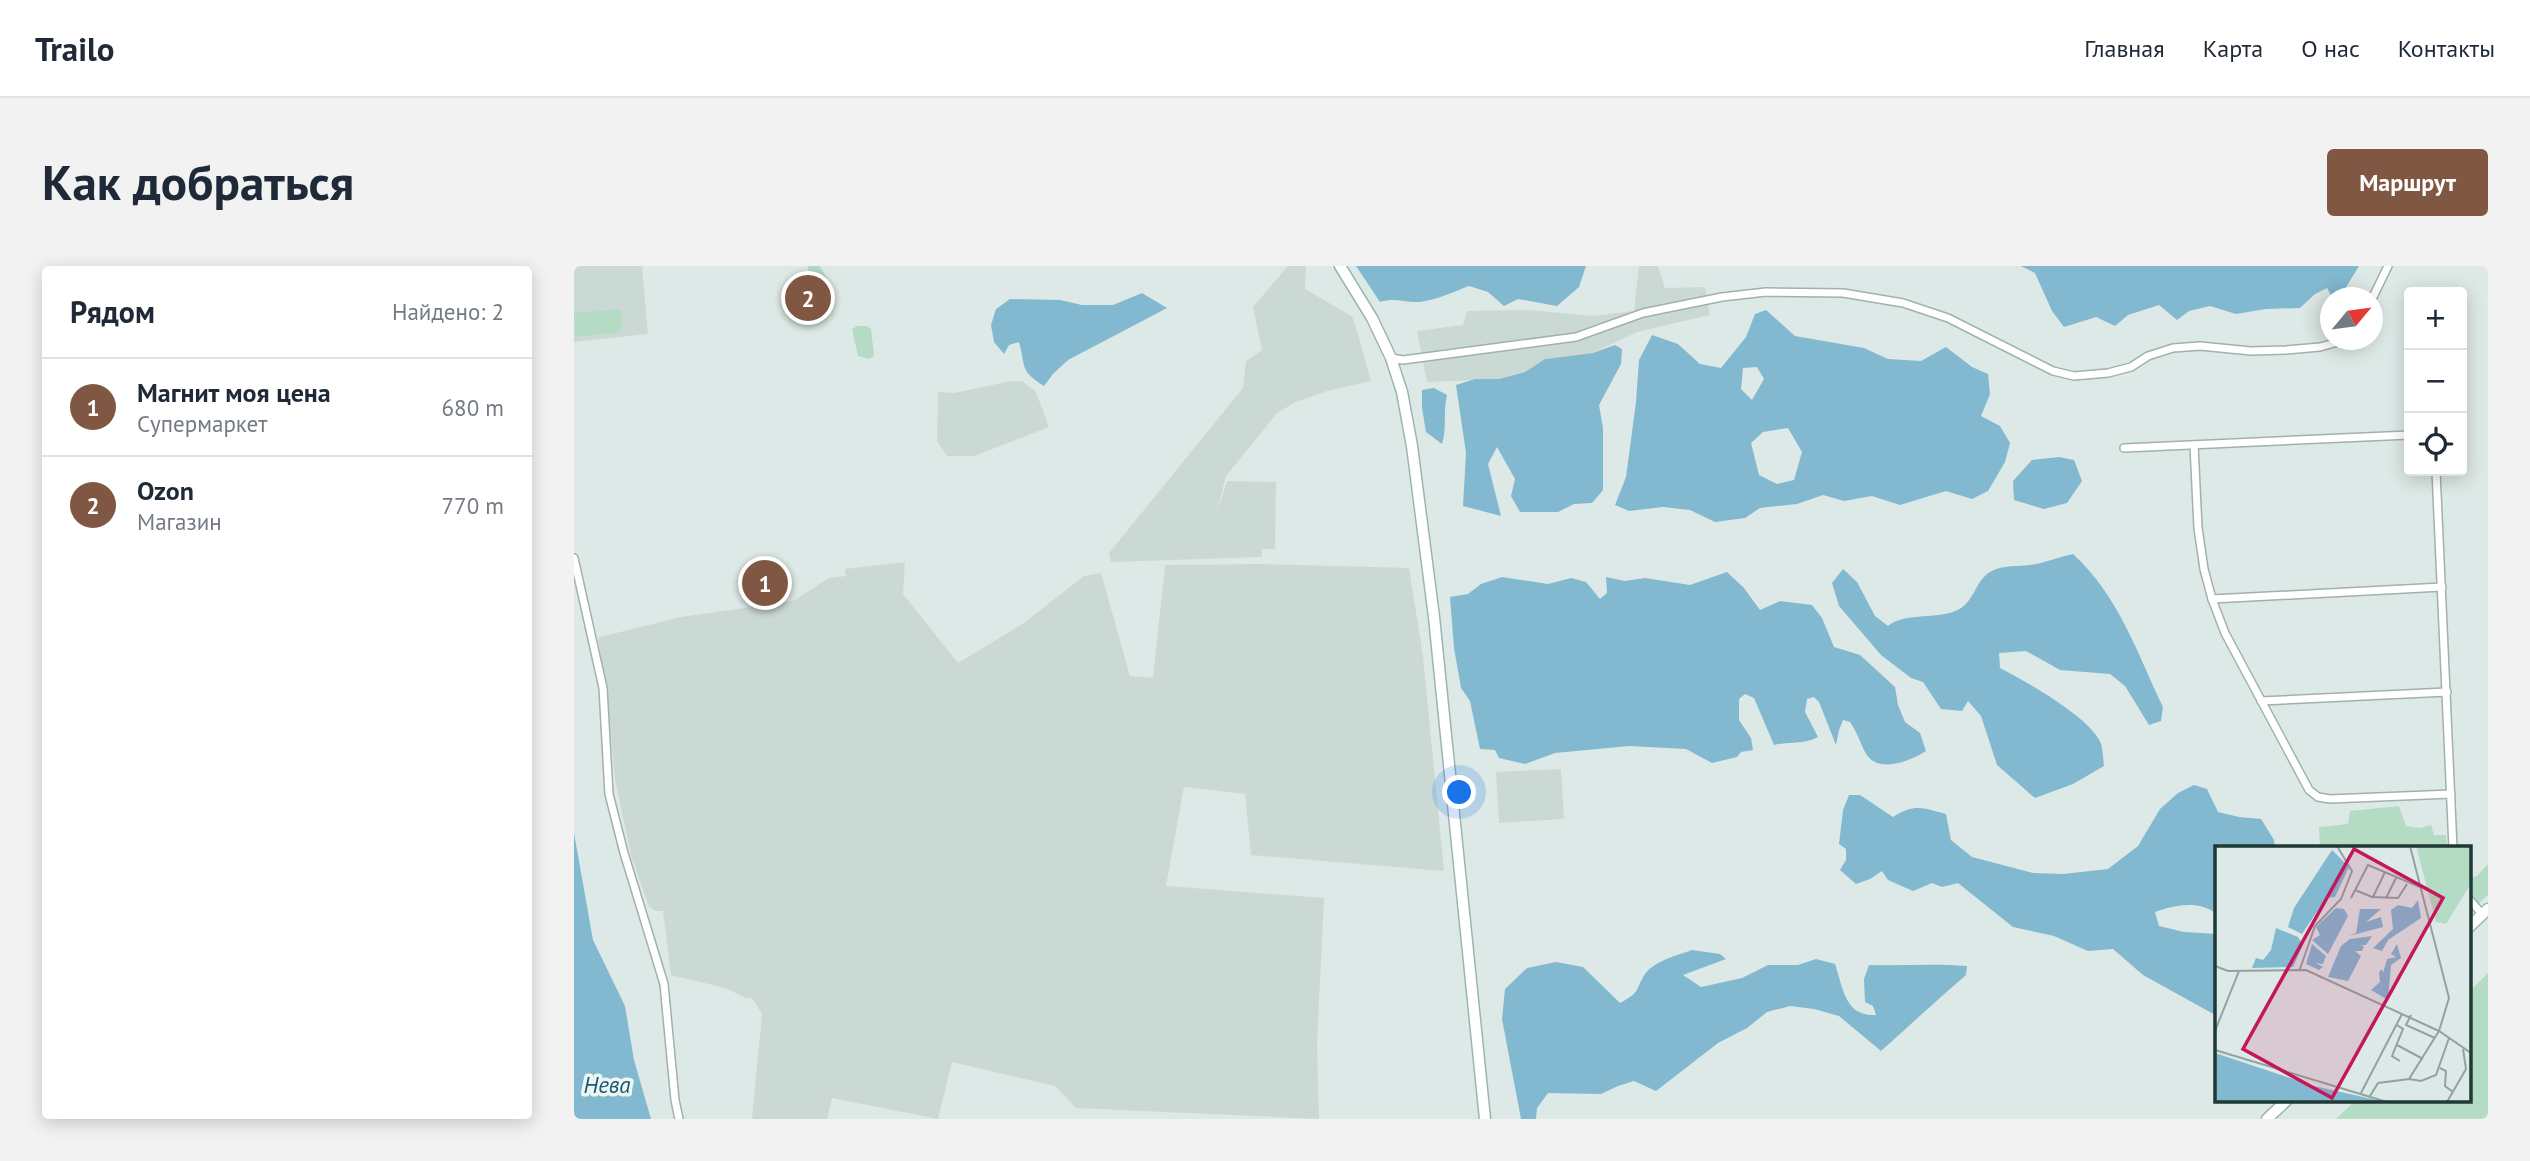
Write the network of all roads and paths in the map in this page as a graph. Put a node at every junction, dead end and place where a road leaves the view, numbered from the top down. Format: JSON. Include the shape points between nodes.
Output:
{"nodes":[{"id":1,"x":1340,"y":266,"type":"edge"},
{"id":2,"x":2388,"y":266,"type":"edge"},
{"id":3,"x":2378,"y":287,"type":"edge"},
{"id":4,"x":2320,"y":347,"type":"edge"},
{"id":5,"x":1391,"y":358,"type":"junction"},
{"id":6,"x":2404,"y":435,"type":"edge"},
{"id":7,"x":2194,"y":445,"type":"junction"},
{"id":8,"x":2124,"y":448,"type":"dead end"},
{"id":9,"x":2436,"y":476,"type":"edge"},
{"id":10,"x":574,"y":558,"type":"edge"},
{"id":11,"x":2442,"y":587,"type":"junction"},
{"id":12,"x":2211,"y":599,"type":"junction"},
{"id":13,"x":2447,"y":692,"type":"junction"},
{"id":14,"x":2261,"y":701,"type":"junction"},
{"id":15,"x":2451,"y":794,"type":"junction"},
{"id":16,"x":2454,"y":846,"type":"edge"},
{"id":17,"x":2470,"y":900,"type":"edge"},
{"id":18,"x":2485,"y":912,"type":"edge"},
{"id":19,"x":2470,"y":926,"type":"edge"},
{"id":20,"x":2285,"y":1102,"type":"edge"},
{"id":21,"x":678,"y":1119,"type":"edge"},
{"id":22,"x":1485,"y":1119,"type":"edge"},
{"id":23,"x":2267,"y":1119,"type":"edge"}],
"edges":[{"from":1,"to":5,"type":"main road"},
{"from":2,"to":3,"type":"street"},
{"from":4,"to":5,"type":"street","via":[[2251,351],[2173,348],[2131,367],[2074,376],[2053,372],[1948,318],[1903,303],[1843,293],[1766,292],[1643,313],[1576,337]]},
{"from":5,"to":22,"type":"main road","via":[[1405,408],[1424,537]]},
{"from":6,"to":7,"type":"street"},
{"from":7,"to":8,"type":"street"},
{"from":7,"to":12,"type":"street","via":[[2198,528]]},
{"from":9,"to":11,"type":"street"},
{"from":10,"to":21,"type":"street","via":[[603,688],[609,794],[664,984]]},
{"from":11,"to":12,"type":"street"},
{"from":11,"to":13,"type":"street"},
{"from":12,"to":14,"type":"street"},
{"from":13,"to":14,"type":"street"},
{"from":13,"to":15,"type":"street"},
{"from":14,"to":15,"type":"street","via":[[2309,790],[2318,797]]},
{"from":15,"to":16,"type":"street"},
{"from":17,"to":18,"type":"street"},
{"from":18,"to":19,"type":"main road"},
{"from":20,"to":23,"type":"main road"}]}
